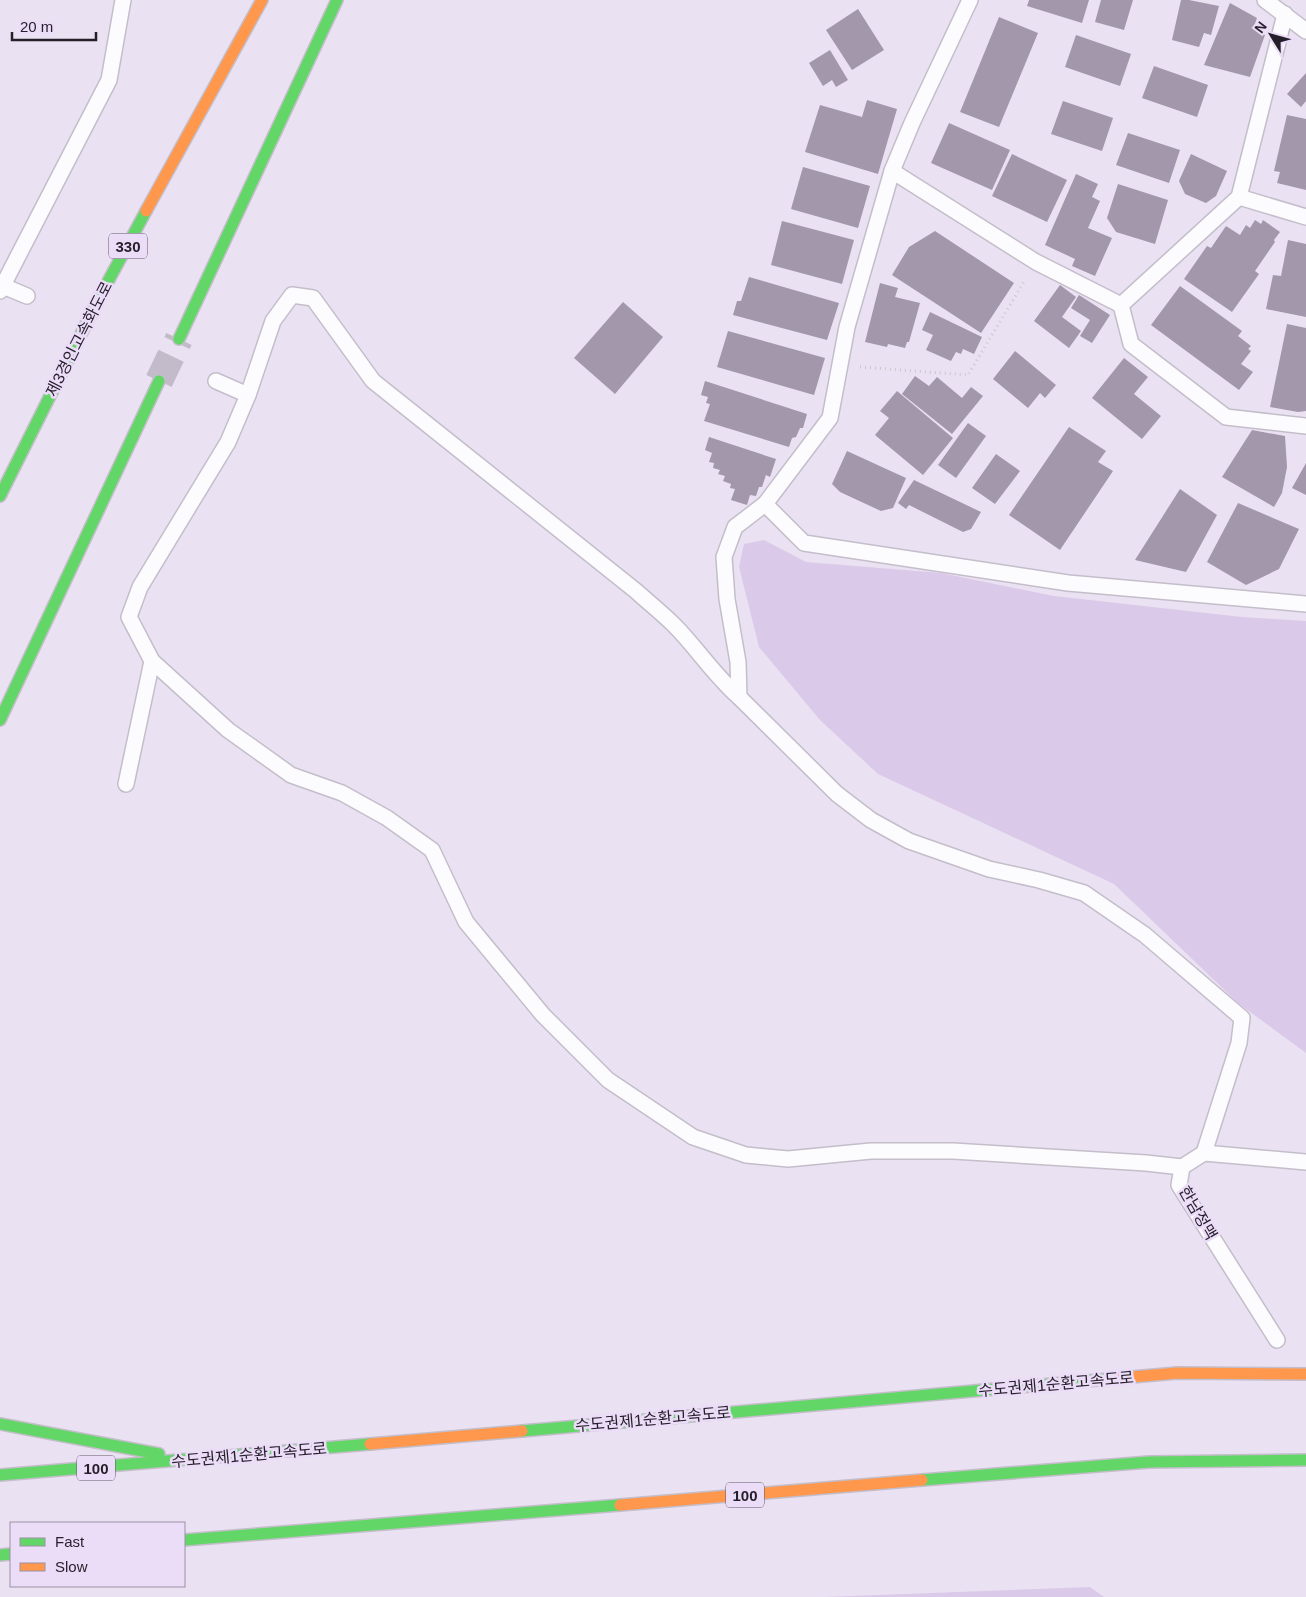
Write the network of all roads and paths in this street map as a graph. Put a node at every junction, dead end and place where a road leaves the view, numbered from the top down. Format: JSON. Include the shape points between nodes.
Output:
{"nodes":[{"id":1,"x":123,"y":0,"type":"edge"},
{"id":2,"x":262,"y":0,"type":"edge"},
{"id":3,"x":337,"y":0,"type":"edge"},
{"id":4,"x":970,"y":0,"type":"edge"},
{"id":5,"x":1265,"y":0,"type":"edge"},
{"id":6,"x":1285,"y":14,"type":"junction"},
{"id":7,"x":1306,"y":31,"type":"edge"},
{"id":8,"x":892,"y":171,"type":"junction"},
{"id":9,"x":1239,"y":197,"type":"junction"},
{"id":10,"x":1306,"y":217,"type":"edge"},
{"id":11,"x":1036,"y":262,"type":"junction"},
{"id":12,"x":2,"y":288,"type":"edge"},
{"id":13,"x":26,"y":296,"type":"dead end"},
{"id":14,"x":1121,"y":305,"type":"junction"},
{"id":15,"x":179,"y":339,"type":"tunnel mouth"},
{"id":16,"x":840,"y":365,"type":"junction"},
{"id":17,"x":159,"y":381,"type":"tunnel mouth"},
{"id":18,"x":216,"y":381,"type":"dead end"},
{"id":19,"x":248,"y":395,"type":"junction"},
{"id":20,"x":1306,"y":426,"type":"edge"},
{"id":21,"x":0,"y":496,"type":"edge"},
{"id":22,"x":765,"y":504,"type":"junction"},
{"id":23,"x":1306,"y":604,"type":"edge"},
{"id":24,"x":152,"y":661,"type":"junction"},
{"id":25,"x":739,"y":697,"type":"junction"},
{"id":26,"x":0,"y":720,"type":"edge"},
{"id":27,"x":126,"y":784,"type":"dead end"},
{"id":28,"x":1204,"y":1153,"type":"junction"},
{"id":29,"x":1306,"y":1162,"type":"edge"},
{"id":30,"x":1182,"y":1167,"type":"junction"},
{"id":31,"x":1278,"y":1340,"type":"dead end"},
{"id":32,"x":1306,"y":1374,"type":"edge"},
{"id":33,"x":0,"y":1424,"type":"edge"},
{"id":34,"x":193,"y":1460,"type":"junction"},
{"id":35,"x":1306,"y":1460,"type":"edge"},
{"id":36,"x":0,"y":1475,"type":"edge"},
{"id":37,"x":185,"y":1540,"type":"edge"}],
"edges":[{"from":1,"to":12,"type":"lane","via":[[108,80]]},
{"from":2,"to":21,"type":"highway","name":"제3경인고속화도로","number":"330","via":[[98,300]]},
{"from":3,"to":15,"type":"highway"},
{"from":4,"to":8,"type":"lane"},
{"from":5,"to":6,"type":"lane"},
{"from":6,"to":7,"type":"lane"},
{"from":6,"to":9,"type":"lane"},
{"from":8,"to":11,"type":"lane"},
{"from":8,"to":16,"type":"lane","via":[[847,327]]},
{"from":9,"to":10,"type":"lane"},
{"from":9,"to":14,"type":"lane"},
{"from":11,"to":14,"type":"lane"},
{"from":11,"to":16,"type":"path","via":[[968,375]]},
{"from":12,"to":13,"type":"lane"},
{"from":14,"to":20,"type":"lane","via":[[1131,344],[1226,417]]},
{"from":16,"to":22,"type":"lane","via":[[830,418]]},
{"from":17,"to":26,"type":"highway"},
{"from":18,"to":19,"type":"lane"},
{"from":19,"to":24,"type":"lane","via":[[228,442],[140,587],[130,617]]},
{"from":19,"to":25,"type":"lane","via":[[273,321],[292,295],[314,298],[373,381],[636,591],[675,626]]},
{"from":22,"to":23,"type":"lane","via":[[804,543],[1068,583]]},
{"from":22,"to":25,"type":"lane","via":[[735,527],[724,557],[727,599],[738,662]]},
{"from":24,"to":27,"type":"lane"},
{"from":24,"to":30,"type":"lane","via":[[228,730],[291,775],[342,793],[387,818],[432,850],[466,922],[543,1015],[608,1080],[693,1137],[746,1155],[788,1159],[870,1151],[952,1151]]},
{"from":25,"to":28,"type":"lane","via":[[837,794],[871,820],[909,841],[989,869],[1084,893],[1145,935],[1242,1018],[1239,1043]]},
{"from":28,"to":29,"type":"lane"},
{"from":28,"to":30,"type":"lane","name":"한남정맥"},
{"from":30,"to":31,"type":"lane","name":"한남정맥","via":[[1178,1185]]},
{"from":32,"to":34,"type":"highway","name":"수도권제1순환고속도로","number":"100","via":[[1177,1373]]},
{"from":33,"to":34,"type":"highway"},
{"from":34,"to":36,"type":"highway","name":"수도권제1순환고속도로","number":"100"},
{"from":35,"to":37,"type":"highway","number":"100","via":[[1150,1462]]}]}
